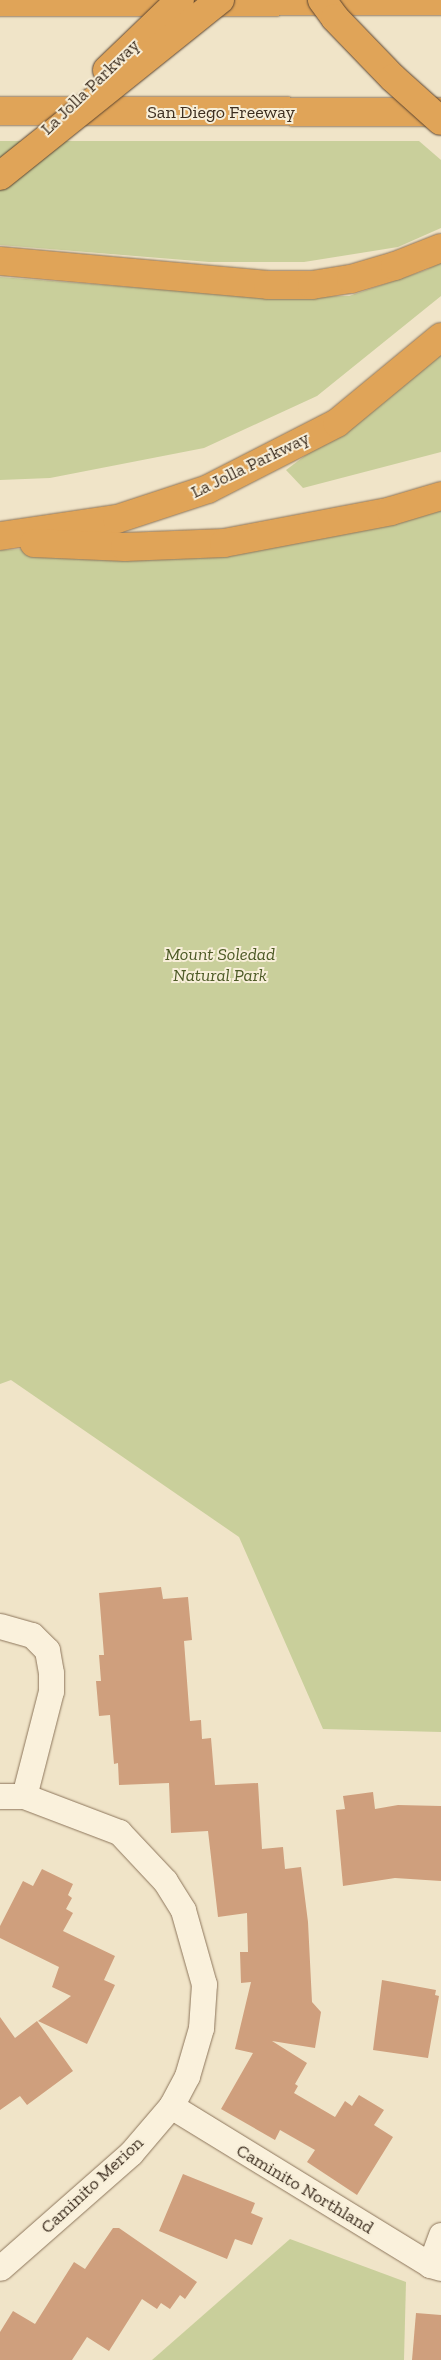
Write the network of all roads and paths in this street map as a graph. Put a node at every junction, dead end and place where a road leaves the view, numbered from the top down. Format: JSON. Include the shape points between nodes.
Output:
{"nodes":[{"id":1,"x":180,"y":0,"type":"edge"},
{"id":2,"x":220,"y":0,"type":"edge"},
{"id":3,"x":322,"y":0,"type":"edge"},
{"id":4,"x":0,"y":2,"type":"edge"},
{"id":5,"x":441,"y":2,"type":"edge"},
{"id":6,"x":0,"y":111,"type":"edge"},
{"id":7,"x":441,"y":112,"type":"edge"},
{"id":8,"x":441,"y":121,"type":"edge"},
{"id":9,"x":0,"y":175,"type":"edge"},
{"id":10,"x":441,"y":248,"type":"edge"},
{"id":11,"x":0,"y":261,"type":"edge"},
{"id":12,"x":441,"y":337,"type":"edge"},
{"id":13,"x":441,"y":496,"type":"edge"},
{"id":14,"x":0,"y":536,"type":"edge"},
{"id":15,"x":0,"y":541,"type":"edge"},
{"id":16,"x":0,"y":1626,"type":"edge"},
{"id":17,"x":12,"y":1796,"type":"edge"},
{"id":18,"x":171,"y":2106,"type":"junction"},
{"id":19,"x":441,"y":2235,"type":"edge"},
{"id":20,"x":435,"y":2266,"type":"edge"},
{"id":21,"x":0,"y":2268,"type":"edge"}],
"edges":[{"from":1,"to":9,"type":"highway","name":"La Jolla Parkway","bridge":true},
{"from":2,"to":9,"type":"highway","bridge":true},
{"from":3,"to":8,"type":"highway","bridge":true,"via":[[335,18],[393,78]]},
{"from":4,"to":5,"type":"highway"},
{"from":6,"to":7,"type":"highway","name":"San Diego Freeway"},
{"from":10,"to":11,"type":"highway","via":[[351,279],[312,285],[258,284]]},
{"from":12,"to":14,"type":"highway","name":"La Jolla Parkway","via":[[337,422],[208,489],[117,519]]},
{"from":13,"to":15,"type":"highway","via":[[391,511],[224,543],[125,547]]},
{"from":16,"to":17,"type":"street","via":[[32,1635],[47,1650],[52,1673],[51,1691]]},
{"from":17,"to":18,"type":"street","name":"Caminito Merion","via":[[119,1832],[165,1881],[182,1910],[204,1984],[201,2028],[187,2076]]},
{"from":18,"to":20,"type":"street","name":"Caminito Northland"},
{"from":18,"to":21,"type":"street","name":"Caminito Merion","via":[[131,2153]]},
{"from":19,"to":20,"type":"street"}]}
